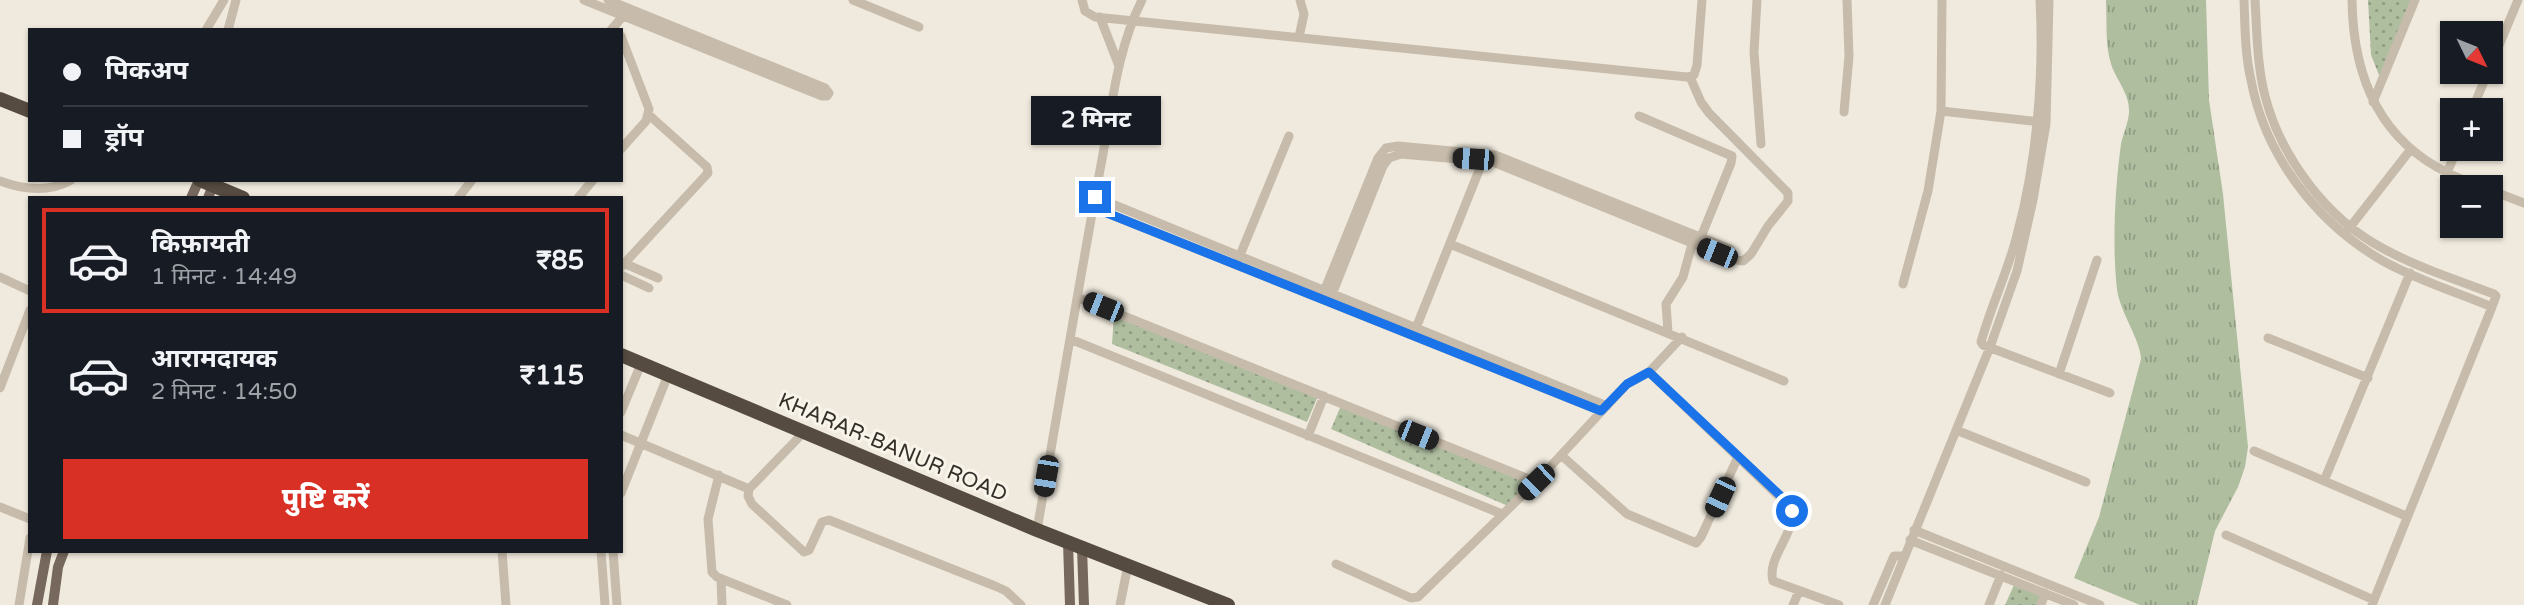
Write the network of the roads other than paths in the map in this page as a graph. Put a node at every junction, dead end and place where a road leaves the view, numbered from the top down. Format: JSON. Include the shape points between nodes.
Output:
{"nodes":[{"id":1,"x":224,"y":0,"type":"edge"},
{"id":2,"x":236,"y":0,"type":"edge"},
{"id":3,"x":584,"y":0,"type":"edge"},
{"id":4,"x":608,"y":0,"type":"edge"},
{"id":5,"x":853,"y":0,"type":"edge"},
{"id":6,"x":1082,"y":0,"type":"edge"},
{"id":7,"x":1142,"y":0,"type":"edge"},
{"id":8,"x":1300,"y":0,"type":"edge"},
{"id":9,"x":1702,"y":0,"type":"edge"},
{"id":10,"x":1757,"y":0,"type":"edge"},
{"id":11,"x":1847,"y":0,"type":"edge"},
{"id":12,"x":1941,"y":0,"type":"edge"},
{"id":13,"x":2040,"y":0,"type":"edge"},
{"id":14,"x":2049,"y":0,"type":"edge"},
{"id":15,"x":2244,"y":0,"type":"edge"},
{"id":16,"x":2255,"y":0,"type":"edge"},
{"id":17,"x":2352,"y":0,"type":"edge"},
{"id":18,"x":2415,"y":0,"type":"edge"},
{"id":19,"x":2518,"y":0,"type":"edge"},
{"id":20,"x":879,"y":5,"type":"edge"},
{"id":21,"x":623,"y":16,"type":"junction"},
{"id":22,"x":1100,"y":17,"type":"junction"},
{"id":23,"x":1132,"y":20,"type":"junction"},
{"id":24,"x":919,"y":27,"type":"dead end"},
{"id":25,"x":207,"y":28,"type":"edge"},
{"id":26,"x":229,"y":28,"type":"edge"},
{"id":27,"x":614,"y":28,"type":"edge"},
{"id":28,"x":2503,"y":36,"type":"edge"},
{"id":29,"x":1299,"y":37,"type":"junction"},
{"id":30,"x":623,"y":41,"type":"edge"},
{"id":31,"x":710,"y":46,"type":"junction"},
{"id":32,"x":1120,"y":67,"type":"junction"},
{"id":33,"x":1690,"y":77,"type":"junction"},
{"id":34,"x":0,"y":99,"type":"edge"},
{"id":35,"x":2373,"y":102,"type":"junction"},
{"id":36,"x":28,"y":110,"type":"edge"},
{"id":37,"x":1941,"y":111,"type":"junction"},
{"id":38,"x":1844,"y":112,"type":"dead end"},
{"id":39,"x":649,"y":115,"type":"junction"},
{"id":40,"x":1639,"y":116,"type":"dead end"},
{"id":41,"x":2041,"y":122,"type":"junction"},
{"id":42,"x":1289,"y":136,"type":"dead end"},
{"id":43,"x":1761,"y":144,"type":"dead end"},
{"id":44,"x":623,"y":147,"type":"edge"},
{"id":45,"x":2411,"y":149,"type":"junction"},
{"id":46,"x":1485,"y":157,"type":"junction"},
{"id":47,"x":2452,"y":161,"type":"edge"},
{"id":48,"x":2447,"y":173,"type":"junction"},
{"id":49,"x":2452,"y":175,"type":"edge"},
{"id":50,"x":0,"y":181,"type":"edge"},
{"id":51,"x":67,"y":182,"type":"edge"},
{"id":52,"x":591,"y":182,"type":"edge"},
{"id":53,"x":205,"y":186,"type":"edge"},
{"id":54,"x":2503,"y":195,"type":"edge"},
{"id":55,"x":237,"y":196,"type":"edge"},
{"id":56,"x":580,"y":196,"type":"edge"},
{"id":57,"x":1094,"y":202,"type":"junction"},
{"id":58,"x":2524,"y":204,"type":"edge"},
{"id":59,"x":2347,"y":230,"type":"junction"},
{"id":60,"x":1701,"y":237,"type":"junction"},
{"id":61,"x":1692,"y":243,"type":"junction"},
{"id":62,"x":1450,"y":244,"type":"junction"},
{"id":63,"x":1731,"y":259,"type":"junction"},
{"id":64,"x":1238,"y":260,"type":"junction"},
{"id":65,"x":2097,"y":260,"type":"dead end"},
{"id":66,"x":623,"y":263,"type":"edge"},
{"id":67,"x":623,"y":264,"type":"edge"},
{"id":68,"x":2410,"y":274,"type":"junction"},
{"id":69,"x":623,"y":276,"type":"edge"},
{"id":70,"x":0,"y":277,"type":"edge"},
{"id":71,"x":658,"y":278,"type":"dead end"},
{"id":72,"x":1903,"y":284,"type":"dead end"},
{"id":73,"x":649,"y":288,"type":"dead end"},
{"id":74,"x":28,"y":290,"type":"edge"},
{"id":75,"x":1326,"y":297,"type":"junction"},
{"id":76,"x":1079,"y":298,"type":"junction"},
{"id":77,"x":2492,"y":307,"type":"junction"},
{"id":78,"x":28,"y":315,"type":"edge"},
{"id":79,"x":1415,"y":332,"type":"junction"},
{"id":80,"x":1668,"y":332,"type":"junction"},
{"id":81,"x":1682,"y":338,"type":"junction"},
{"id":82,"x":2268,"y":338,"type":"dead end"},
{"id":83,"x":1070,"y":339,"type":"junction"},
{"id":84,"x":1990,"y":347,"type":"junction"},
{"id":85,"x":623,"y":356,"type":"edge"},
{"id":86,"x":642,"y":364,"type":"junction"},
{"id":87,"x":4,"y":369,"type":"edge"},
{"id":88,"x":1649,"y":372,"type":"junction"},
{"id":89,"x":2059,"y":374,"type":"junction"},
{"id":90,"x":668,"y":375,"type":"junction"},
{"id":91,"x":2368,"y":378,"type":"junction"},
{"id":92,"x":1784,"y":381,"type":"dead end"},
{"id":93,"x":0,"y":388,"type":"edge"},
{"id":94,"x":2110,"y":393,"type":"dead end"},
{"id":95,"x":1324,"y":396,"type":"junction"},
{"id":96,"x":623,"y":407,"type":"edge"},
{"id":97,"x":1604,"y":408,"type":"junction"},
{"id":98,"x":1956,"y":430,"type":"junction"},
{"id":99,"x":804,"y":432,"type":"junction"},
{"id":100,"x":623,"y":436,"type":"edge"},
{"id":101,"x":1308,"y":436,"type":"junction"},
{"id":102,"x":639,"y":443,"type":"junction"},
{"id":103,"x":2254,"y":451,"type":"dead end"},
{"id":104,"x":1561,"y":455,"type":"junction"},
{"id":105,"x":1738,"y":457,"type":"junction"},
{"id":106,"x":719,"y":475,"type":"junction"},
{"id":107,"x":2324,"y":481,"type":"junction"},
{"id":108,"x":1536,"y":482,"type":"junction"},
{"id":109,"x":2086,"y":482,"type":"dead end"},
{"id":110,"x":623,"y":487,"type":"edge"},
{"id":111,"x":749,"y":489,"type":"junction"},
{"id":112,"x":0,"y":506,"type":"edge"},
{"id":113,"x":1502,"y":514,"type":"junction"},
{"id":114,"x":2406,"y":516,"type":"junction"},
{"id":115,"x":28,"y":518,"type":"edge"},
{"id":116,"x":1037,"y":530,"type":"junction"},
{"id":117,"x":1914,"y":530,"type":"junction"},
{"id":118,"x":2226,"y":535,"type":"dead end"},
{"id":119,"x":1910,"y":540,"type":"junction"},
{"id":120,"x":1075,"y":545,"type":"junction"},
{"id":121,"x":28,"y":550,"type":"edge"},
{"id":122,"x":47,"y":553,"type":"edge"},
{"id":123,"x":63,"y":553,"type":"edge"},
{"id":124,"x":502,"y":553,"type":"edge"},
{"id":125,"x":601,"y":553,"type":"edge"},
{"id":126,"x":613,"y":553,"type":"edge"},
{"id":127,"x":1904,"y":555,"type":"junction"},
{"id":128,"x":1336,"y":564,"type":"dead end"},
{"id":129,"x":1128,"y":565,"type":"junction"},
{"id":130,"x":2001,"y":575,"type":"junction"},
{"id":131,"x":721,"y":579,"type":"junction"},
{"id":132,"x":1798,"y":591,"type":"junction"},
{"id":133,"x":2045,"y":593,"type":"junction"},
{"id":134,"x":2373,"y":603,"type":"edge"},
{"id":135,"x":19,"y":605,"type":"edge"},
{"id":136,"x":37,"y":605,"type":"edge"},
{"id":137,"x":53,"y":605,"type":"edge"},
{"id":138,"x":506,"y":605,"type":"edge"},
{"id":139,"x":605,"y":605,"type":"edge"},
{"id":140,"x":617,"y":605,"type":"edge"},
{"id":141,"x":722,"y":605,"type":"edge"},
{"id":142,"x":787,"y":605,"type":"edge"},
{"id":143,"x":1021,"y":605,"type":"edge"},
{"id":144,"x":1070,"y":605,"type":"edge"},
{"id":145,"x":1084,"y":605,"type":"edge"},
{"id":146,"x":1119,"y":605,"type":"edge"},
{"id":147,"x":1228,"y":605,"type":"edge"},
{"id":148,"x":1793,"y":605,"type":"edge"},
{"id":149,"x":1839,"y":605,"type":"edge"},
{"id":150,"x":1873,"y":605,"type":"edge"},
{"id":151,"x":1885,"y":605,"type":"edge"},
{"id":152,"x":1989,"y":605,"type":"edge"},
{"id":153,"x":2041,"y":605,"type":"edge"},
{"id":154,"x":2074,"y":605,"type":"edge"},
{"id":155,"x":2100,"y":605,"type":"edge"}],
"edges":[{"from":1,"to":25,"type":"street"},
{"from":2,"to":26,"type":"street"},
{"from":3,"to":21,"type":"street"},
{"from":4,"to":31,"type":"street"},
{"from":5,"to":20,"type":"street"},
{"from":6,"to":22,"type":"street","via":[[1085,11]]},
{"from":7,"to":23,"type":"street"},
{"from":8,"to":29,"type":"street","via":[[1304,14]]},
{"from":9,"to":33,"type":"street","via":[[1696,72]]},
{"from":10,"to":43,"type":"street","via":[[1754,52]]},
{"from":11,"to":38,"type":"street"},
{"from":12,"to":37,"type":"street"},
{"from":13,"to":41,"type":"street"},
{"from":14,"to":41,"type":"street"},
{"from":15,"to":59,"type":"street","via":[[2246,54],[2266,130],[2302,191],[2328,220]]},
{"from":16,"to":59,"type":"street","via":[[2259,68],[2273,121],[2298,169]]},
{"from":17,"to":35,"type":"street","via":[[2355,44]]},
{"from":18,"to":35,"type":"street"},
{"from":19,"to":28,"type":"street"},
{"from":20,"to":24,"type":"street"},
{"from":21,"to":27,"type":"street"},
{"from":21,"to":31,"type":"street"},
{"from":22,"to":23,"type":"street"},
{"from":22,"to":32,"type":"street"},
{"from":23,"to":29,"type":"street"},
{"from":23,"to":32,"type":"street"},
{"from":29,"to":33,"type":"street"},
{"from":30,"to":39,"type":"street"},
{"from":31,"to":31,"type":"street","via":[[824,88],[829,93],[822,96]]},
{"from":32,"to":57,"type":"street"},
{"from":33,"to":63,"type":"street","via":[[1709,113],[1789,197],[1747,258]]},
{"from":34,"to":36,"type":"highway"},
{"from":35,"to":45,"type":"street"},
{"from":37,"to":41,"type":"street"},
{"from":37,"to":72,"type":"street","via":[[1928,191]]},
{"from":39,"to":44,"type":"street"},
{"from":39,"to":66,"type":"street","via":[[708,173]]},
{"from":40,"to":60,"type":"street","via":[[1732,156]]},
{"from":41,"to":84,"type":"street","via":[[2018,234],[1982,339],[1981,344]]},
{"from":42,"to":64,"type":"street"},
{"from":45,"to":48,"type":"street"},
{"from":45,"to":59,"type":"street"},
{"from":46,"to":60,"type":"street"},
{"from":46,"to":61,"type":"street"},
{"from":46,"to":62,"type":"street"},
{"from":46,"to":75,"type":"street","via":[[1386,148],[1378,158]]},
{"from":47,"to":48,"type":"street"},
{"from":48,"to":49,"type":"street"},
{"from":50,"to":51,"type":"street","via":[[37,190]]},
{"from":52,"to":56,"type":"street"},
{"from":53,"to":55,"type":"highway"},
{"from":54,"to":58,"type":"street"},
{"from":57,"to":64,"type":"street"},
{"from":57,"to":76,"type":"street"},
{"from":59,"to":68,"type":"street","via":[[2385,262]]},
{"from":59,"to":77,"type":"street","via":[[2494,294]]},
{"from":60,"to":63,"type":"street","via":[[1731,250]]},
{"from":61,"to":63,"type":"street"},
{"from":61,"to":80,"type":"street","via":[[1683,277],[1666,304]]},
{"from":62,"to":79,"type":"street"},
{"from":62,"to":80,"type":"street"},
{"from":64,"to":75,"type":"street"},
{"from":65,"to":89,"type":"street"},
{"from":67,"to":71,"type":"street"},
{"from":68,"to":77,"type":"street"},
{"from":68,"to":91,"type":"street"},
{"from":69,"to":73,"type":"street"},
{"from":70,"to":74,"type":"street"},
{"from":75,"to":79,"type":"street"},
{"from":76,"to":83,"type":"street"},
{"from":76,"to":95,"type":"street"},
{"from":77,"to":114,"type":"street"},
{"from":78,"to":87,"type":"street"},
{"from":79,"to":97,"type":"street"},
{"from":80,"to":81,"type":"street"},
{"from":81,"to":88,"type":"street"},
{"from":81,"to":92,"type":"street"},
{"from":82,"to":91,"type":"street"},
{"from":83,"to":101,"type":"street"},
{"from":83,"to":116,"type":"street"},
{"from":84,"to":89,"type":"street"},
{"from":84,"to":98,"type":"street"},
{"from":85,"to":86,"type":"highway","name":"KHARAR-BANUR ROAD"},
{"from":86,"to":90,"type":"highway","name":"KHARAR-BANUR ROAD"},
{"from":86,"to":96,"type":"street"},
{"from":87,"to":93,"type":"street"},
{"from":88,"to":97,"type":"street","via":[[1627,384]]},
{"from":88,"to":105,"type":"street"},
{"from":89,"to":94,"type":"street"},
{"from":90,"to":99,"type":"highway","name":"KHARAR-BANUR ROAD"},
{"from":90,"to":102,"type":"street"},
{"from":91,"to":107,"type":"street"},
{"from":95,"to":101,"type":"street"},
{"from":95,"to":108,"type":"street"},
{"from":97,"to":104,"type":"street"},
{"from":98,"to":109,"type":"street"},
{"from":98,"to":117,"type":"street"},
{"from":99,"to":111,"type":"street"},
{"from":99,"to":116,"type":"highway","name":"KHARAR-BANUR ROAD"},
{"from":100,"to":102,"type":"street"},
{"from":101,"to":113,"type":"street"},
{"from":102,"to":106,"type":"street"},
{"from":102,"to":110,"type":"street"},
{"from":103,"to":107,"type":"street"},
{"from":104,"to":105,"type":"street","via":[[1634,519],[1696,543]]},
{"from":104,"to":108,"type":"street"},
{"from":105,"to":132,"type":"street","via":[[1790,507],[1793,517],[1771,576],[1776,584]]},
{"from":106,"to":111,"type":"street"},
{"from":106,"to":131,"type":"street","via":[[708,528],[710,567]]},
{"from":107,"to":114,"type":"street"},
{"from":108,"to":113,"type":"street"},
{"from":111,"to":143,"type":"street","via":[[752,504],[804,552],[826,519],[995,586]]},
{"from":112,"to":115,"type":"street"},
{"from":113,"to":128,"type":"street","via":[[1414,598]]},
{"from":114,"to":134,"type":"street"},
{"from":116,"to":120,"type":"highway","name":"KHARAR-BANUR ROAD"},
{"from":117,"to":119,"type":"street"},
{"from":117,"to":155,"type":"street"},
{"from":118,"to":134,"type":"street"},
{"from":119,"to":127,"type":"street"},
{"from":119,"to":130,"type":"street"},
{"from":120,"to":129,"type":"highway","name":"KHARAR-BANUR ROAD"},
{"from":120,"to":144,"type":"main road"},
{"from":120,"to":145,"type":"main road"},
{"from":121,"to":135,"type":"street"},
{"from":122,"to":136,"type":"main road"},
{"from":123,"to":137,"type":"main road"},
{"from":124,"to":138,"type":"street"},
{"from":125,"to":139,"type":"street"},
{"from":126,"to":140,"type":"street"},
{"from":127,"to":150,"type":"street","via":[[1894,555]]},
{"from":127,"to":151,"type":"street"},
{"from":129,"to":146,"type":"street"},
{"from":129,"to":147,"type":"highway","name":"KHARAR-BANUR ROAD"},
{"from":130,"to":133,"type":"street"},
{"from":130,"to":152,"type":"street"},
{"from":131,"to":141,"type":"street"},
{"from":131,"to":142,"type":"street"},
{"from":132,"to":148,"type":"street"},
{"from":132,"to":149,"type":"street"},
{"from":133,"to":153,"type":"street"},
{"from":133,"to":154,"type":"street"}]}
